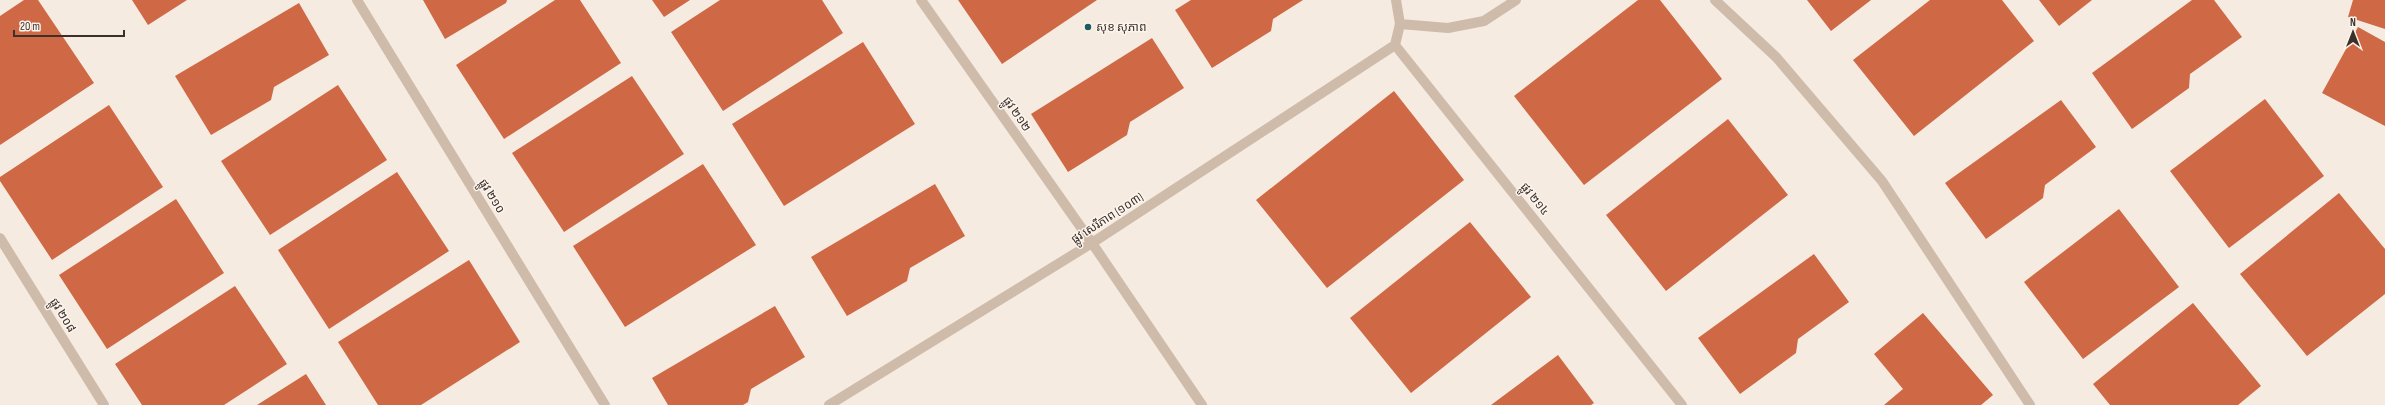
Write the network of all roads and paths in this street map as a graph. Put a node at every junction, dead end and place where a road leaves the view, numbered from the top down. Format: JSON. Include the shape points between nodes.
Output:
{"nodes":[{"id":1,"x":357,"y":0,"type":"edge"},
{"id":2,"x":921,"y":0,"type":"edge"},
{"id":3,"x":1396,"y":0,"type":"edge"},
{"id":4,"x":1516,"y":0,"type":"edge"},
{"id":5,"x":1715,"y":0,"type":"edge"},
{"id":6,"x":1400,"y":24,"type":"junction"},
{"id":7,"x":1395,"y":45,"type":"junction"},
{"id":8,"x":0,"y":238,"type":"edge"},
{"id":9,"x":1092,"y":243,"type":"junction"},
{"id":10,"x":104,"y":405,"type":"edge"},
{"id":11,"x":605,"y":405,"type":"edge"},
{"id":12,"x":829,"y":405,"type":"edge"},
{"id":13,"x":1202,"y":405,"type":"edge"},
{"id":14,"x":1682,"y":405,"type":"edge"},
{"id":15,"x":2030,"y":405,"type":"edge"}],
"edges":[{"from":1,"to":11,"type":"street","name":"ផ្លូវ ២១០"},
{"from":2,"to":9,"type":"street","name":"ផ្លូវ ២១២"},
{"from":3,"to":6,"type":"street"},
{"from":4,"to":6,"type":"street","via":[[1484,21],[1448,28]]},
{"from":5,"to":15,"type":"street","via":[[1776,57],[1882,181]]},
{"from":6,"to":7,"type":"street"},
{"from":7,"to":9,"type":"street","name":"ផ្លូវ សេរីភាព (១០៣)"},
{"from":7,"to":14,"type":"street","name":"ផ្លូវ ២១៤"},
{"from":8,"to":10,"type":"street","name":"ផ្លូវ ២០៨"},
{"from":9,"to":12,"type":"street","name":"ផ្លូវ សេរីភាព (១០៣)"},
{"from":9,"to":13,"type":"street","name":"ផ្លូវ ២១២"}]}
